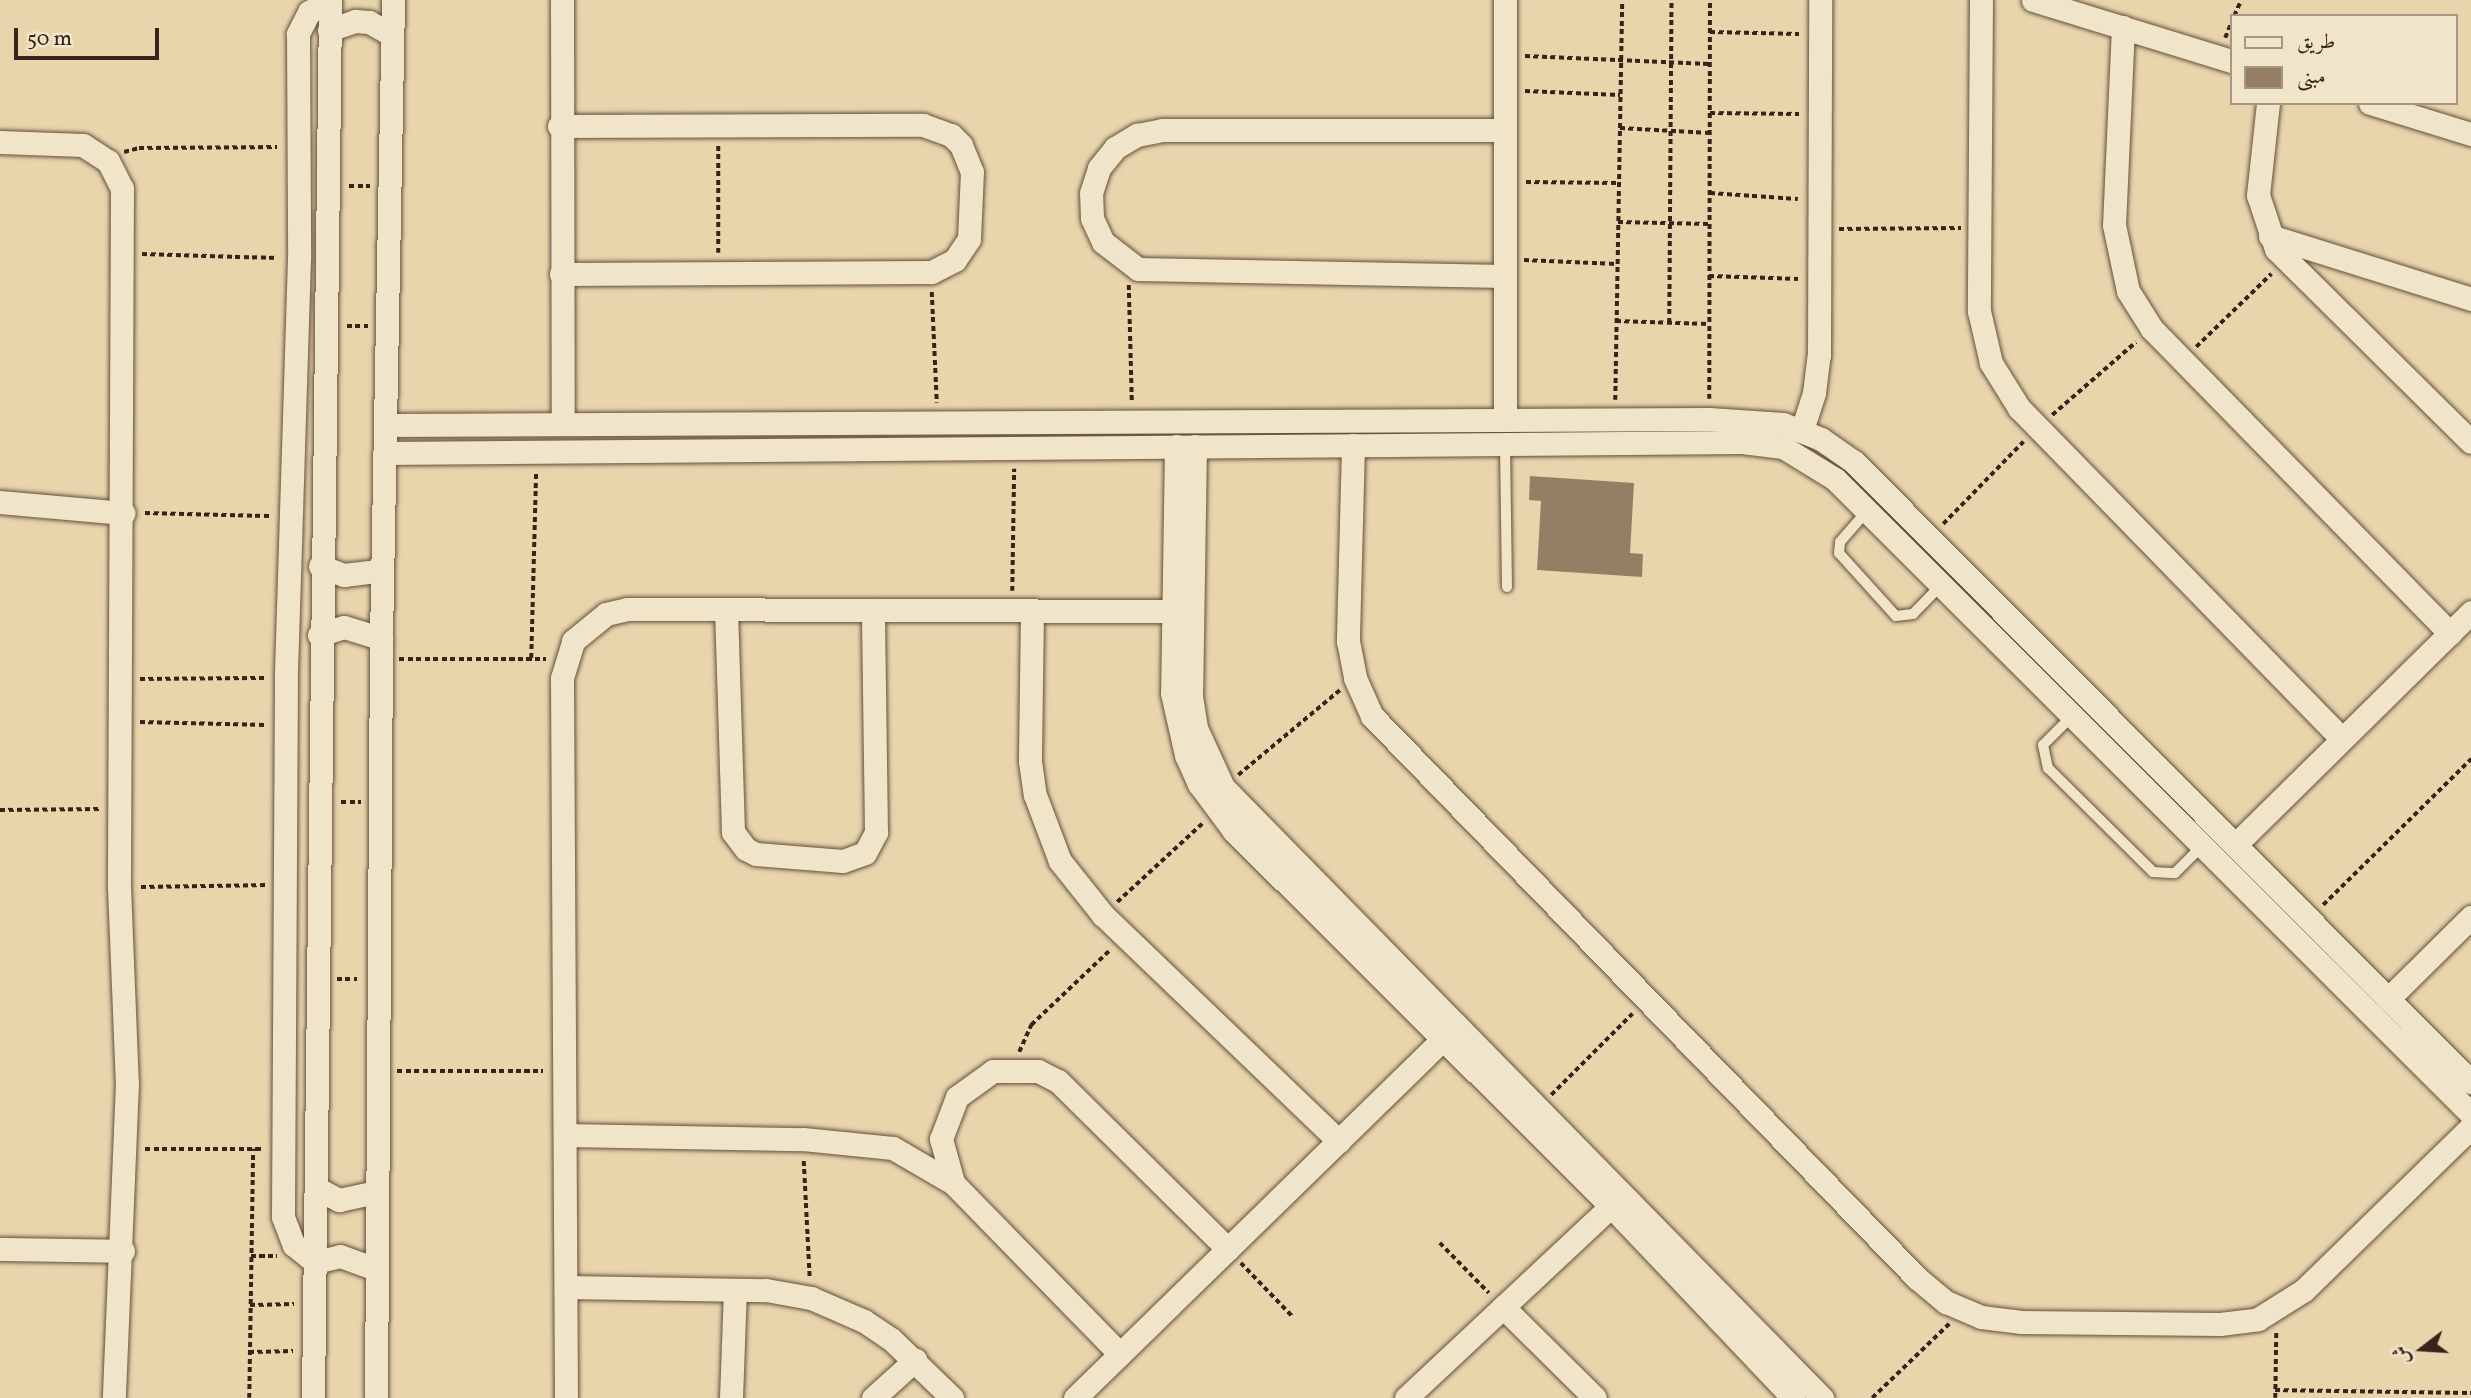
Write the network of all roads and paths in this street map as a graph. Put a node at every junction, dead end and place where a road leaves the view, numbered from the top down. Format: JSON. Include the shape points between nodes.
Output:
{"nodes":[{"id":1,"x":393,"y":0,"type":"edge"},
{"id":2,"x":562,"y":0,"type":"edge"},
{"id":3,"x":1505,"y":0,"type":"edge"},
{"id":4,"x":1622,"y":0,"type":"edge"},
{"id":5,"x":1671,"y":0,"type":"edge"},
{"id":6,"x":1710,"y":0,"type":"edge"},
{"id":7,"x":1820,"y":0,"type":"edge"},
{"id":8,"x":1980,"y":0,"type":"edge"},
{"id":9,"x":2033,"y":0,"type":"edge"},
{"id":10,"x":330,"y":1,"type":"edge"},
{"id":11,"x":2123,"y":27,"type":"junction"},
{"id":12,"x":329,"y":30,"type":"junction"},
{"id":13,"x":1710,"y":32,"type":"junction"},
{"id":14,"x":1820,"y":34,"type":"junction"},
{"id":15,"x":392,"y":35,"type":"junction"},
{"id":16,"x":1505,"y":55,"type":"junction"},
{"id":17,"x":1620,"y":60,"type":"junction"},
{"id":18,"x":2230,"y":61,"type":"edge"},
{"id":19,"x":1671,"y":62,"type":"junction"},
{"id":20,"x":1710,"y":64,"type":"junction"},
{"id":21,"x":1505,"y":90,"type":"junction"},
{"id":22,"x":1620,"y":95,"type":"junction"},
{"id":23,"x":2268,"y":105,"type":"edge"},
{"id":24,"x":2377,"y":105,"type":"edge"},
{"id":25,"x":1710,"y":113,"type":"junction"},
{"id":26,"x":1819,"y":115,"type":"junction"},
{"id":27,"x":718,"y":126,"type":"junction"},
{"id":28,"x":559,"y":127,"type":"junction"},
{"id":29,"x":1619,"y":128,"type":"junction"},
{"id":30,"x":1505,"y":130,"type":"junction"},
{"id":31,"x":1671,"y":131,"type":"junction"},
{"id":32,"x":1710,"y":133,"type":"junction"},
{"id":33,"x":2471,"y":134,"type":"edge"},
{"id":34,"x":0,"y":142,"type":"edge"},
{"id":35,"x":296,"y":147,"type":"junction"},
{"id":36,"x":108,"y":161,"type":"junction"},
{"id":37,"x":1505,"y":182,"type":"junction"},
{"id":38,"x":1619,"y":183,"type":"junction"},
{"id":39,"x":330,"y":186,"type":"junction"},
{"id":40,"x":389,"y":186,"type":"junction"},
{"id":41,"x":1710,"y":193,"type":"junction"},
{"id":42,"x":1819,"y":201,"type":"junction"},
{"id":43,"x":1618,"y":222,"type":"junction"},
{"id":44,"x":1670,"y":223,"type":"junction"},
{"id":45,"x":1710,"y":224,"type":"junction"},
{"id":46,"x":1979,"y":227,"type":"junction"},
{"id":47,"x":1819,"y":230,"type":"junction"},
{"id":48,"x":2270,"y":236,"type":"junction"},
{"id":49,"x":123,"y":253,"type":"junction"},
{"id":50,"x":299,"y":258,"type":"junction"},
{"id":51,"x":2284,"y":262,"type":"junction"},
{"id":52,"x":1617,"y":264,"type":"junction"},
{"id":53,"x":1505,"y":267,"type":"junction"},
{"id":54,"x":1139,"y":269,"type":"junction"},
{"id":55,"x":931,"y":272,"type":"junction"},
{"id":56,"x":718,"y":273,"type":"junction"},
{"id":57,"x":561,"y":274,"type":"junction"},
{"id":58,"x":1709,"y":276,"type":"junction"},
{"id":59,"x":1819,"y":280,"type":"junction"},
{"id":60,"x":2471,"y":299,"type":"edge"},
{"id":61,"x":1616,"y":321,"type":"junction"},
{"id":62,"x":1669,"y":323,"type":"junction"},
{"id":63,"x":1709,"y":324,"type":"junction"},
{"id":64,"x":328,"y":326,"type":"junction"},
{"id":65,"x":387,"y":326,"type":"junction"},
{"id":66,"x":2152,"y":329,"type":"junction"},
{"id":67,"x":2182,"y":361,"type":"junction"},
{"id":68,"x":1709,"y":419,"type":"junction"},
{"id":69,"x":1505,"y":420,"type":"junction"},
{"id":70,"x":1615,"y":420,"type":"junction"},
{"id":71,"x":1133,"y":422,"type":"junction"},
{"id":72,"x":938,"y":423,"type":"junction"},
{"id":73,"x":563,"y":424,"type":"junction"},
{"id":74,"x":385,"y":425,"type":"junction"},
{"id":75,"x":2038,"y":427,"type":"junction"},
{"id":76,"x":1802,"y":430,"type":"junction"},
{"id":77,"x":2471,"y":442,"type":"edge"},
{"id":78,"x":1505,"y":444,"type":"junction"},
{"id":79,"x":1353,"y":445,"type":"junction"},
{"id":80,"x":1185,"y":446,"type":"junction"},
{"id":81,"x":1014,"y":448,"type":"junction"},
{"id":82,"x":536,"y":451,"type":"junction"},
{"id":83,"x":384,"y":453,"type":"junction"},
{"id":84,"x":0,"y":502,"type":"edge"},
{"id":85,"x":1867,"y":511,"type":"junction"},
{"id":86,"x":124,"y":513,"type":"junction"},
{"id":87,"x":290,"y":516,"type":"junction"},
{"id":88,"x":1929,"y":537,"type":"junction"},
{"id":89,"x":320,"y":566,"type":"junction"},
{"id":90,"x":382,"y":570,"type":"junction"},
{"id":91,"x":1941,"y":585,"type":"junction"},
{"id":92,"x":1507,"y":587,"type":"dead end"},
{"id":93,"x":726,"y":609,"type":"junction"},
{"id":94,"x":873,"y":610,"type":"junction"},
{"id":95,"x":1022,"y":611,"type":"junction"},
{"id":96,"x":1172,"y":611,"type":"junction"},
{"id":97,"x":2471,"y":612,"type":"edge"},
{"id":98,"x":2450,"y":633,"type":"junction"},
{"id":99,"x":319,"y":635,"type":"junction"},
{"id":100,"x":381,"y":648,"type":"junction"},
{"id":101,"x":531,"y":659,"type":"junction"},
{"id":102,"x":565,"y":659,"type":"junction"},
{"id":103,"x":286,"y":678,"type":"junction"},
{"id":104,"x":1355,"y":678,"type":"junction"},
{"id":105,"x":120,"y":679,"type":"junction"},
{"id":106,"x":2072,"y":716,"type":"junction"},
{"id":107,"x":120,"y":721,"type":"junction"},
{"id":108,"x":287,"y":725,"type":"junction"},
{"id":109,"x":2342,"y":739,"type":"junction"},
{"id":110,"x":2471,"y":759,"type":"edge"},
{"id":111,"x":1223,"y":787,"type":"junction"},
{"id":112,"x":318,"y":802,"type":"junction"},
{"id":113,"x":379,"y":802,"type":"junction"},
{"id":114,"x":120,"y":809,"type":"junction"},
{"id":115,"x":0,"y":810,"type":"edge"},
{"id":116,"x":1217,"y":810,"type":"junction"},
{"id":117,"x":2235,"y":845,"type":"junction"},
{"id":118,"x":2202,"y":846,"type":"junction"},
{"id":119,"x":285,"y":885,"type":"junction"},
{"id":120,"x":119,"y":887,"type":"junction"},
{"id":121,"x":1103,"y":915,"type":"junction"},
{"id":122,"x":2471,"y":916,"type":"edge"},
{"id":123,"x":2309,"y":919,"type":"junction"},
{"id":124,"x":1124,"y":936,"type":"junction"},
{"id":125,"x":318,"y":979,"type":"junction"},
{"id":126,"x":378,"y":979,"type":"junction"},
{"id":127,"x":1647,"y":999,"type":"junction"},
{"id":128,"x":2388,"y":999,"type":"junction"},
{"id":129,"x":1443,"y":1039,"type":"junction"},
{"id":130,"x":1015,"y":1068,"type":"junction"},
{"id":131,"x":565,"y":1070,"type":"junction"},
{"id":132,"x":377,"y":1071,"type":"junction"},
{"id":133,"x":2471,"y":1082,"type":"edge"},
{"id":134,"x":1540,"y":1107,"type":"junction"},
{"id":135,"x":2471,"y":1114,"type":"edge"},
{"id":136,"x":2471,"y":1127,"type":"edge"},
{"id":137,"x":565,"y":1135,"type":"junction"},
{"id":138,"x":803,"y":1139,"type":"junction"},
{"id":139,"x":1339,"y":1141,"type":"junction"},
{"id":140,"x":127,"y":1149,"type":"junction"},
{"id":141,"x":253,"y":1149,"type":"junction"},
{"id":142,"x":283,"y":1149,"type":"junction"},
{"id":143,"x":953,"y":1183,"type":"junction"},
{"id":144,"x":316,"y":1188,"type":"junction"},
{"id":145,"x":376,"y":1192,"type":"junction"},
{"id":146,"x":1611,"y":1206,"type":"junction"},
{"id":147,"x":1440,"y":1243,"type":"dead end"},
{"id":148,"x":0,"y":1249,"type":"edge"},
{"id":149,"x":1228,"y":1249,"type":"junction"},
{"id":150,"x":123,"y":1251,"type":"junction"},
{"id":151,"x":315,"y":1262,"type":"junction"},
{"id":152,"x":376,"y":1269,"type":"junction"},
{"id":153,"x":566,"y":1287,"type":"junction"},
{"id":154,"x":735,"y":1290,"type":"junction"},
{"id":155,"x":811,"y":1298,"type":"junction"},
{"id":156,"x":314,"y":1303,"type":"junction"},
{"id":157,"x":250,"y":1305,"type":"junction"},
{"id":158,"x":1503,"y":1307,"type":"junction"},
{"id":159,"x":1962,"y":1310,"type":"junction"},
{"id":160,"x":2276,"y":1311,"type":"junction"},
{"id":161,"x":1294,"y":1318,"type":"dead end"},
{"id":162,"x":314,"y":1351,"type":"junction"},
{"id":163,"x":249,"y":1352,"type":"junction"},
{"id":164,"x":1120,"y":1354,"type":"junction"},
{"id":165,"x":915,"y":1360,"type":"junction"},
{"id":166,"x":2275,"y":1390,"type":"junction"},
{"id":167,"x":2471,"y":1393,"type":"edge"},
{"id":168,"x":114,"y":1398,"type":"edge"},
{"id":169,"x":248,"y":1398,"type":"edge"},
{"id":170,"x":313,"y":1398,"type":"edge"},
{"id":171,"x":376,"y":1398,"type":"edge"},
{"id":172,"x":566,"y":1398,"type":"edge"},
{"id":173,"x":731,"y":1398,"type":"edge"},
{"id":174,"x":873,"y":1398,"type":"edge"},
{"id":175,"x":952,"y":1398,"type":"edge"},
{"id":176,"x":1075,"y":1398,"type":"edge"},
{"id":177,"x":1406,"y":1398,"type":"edge"},
{"id":178,"x":1595,"y":1398,"type":"edge"},
{"id":179,"x":1793,"y":1398,"type":"edge"},
{"id":180,"x":1822,"y":1398,"type":"edge"},
{"id":181,"x":1872,"y":1398,"type":"edge"},
{"id":182,"x":2275,"y":1398,"type":"edge"}],
"edges":[{"from":1,"to":15,"type":"street"},
{"from":2,"to":28,"type":"street"},
{"from":3,"to":16,"type":"street"},
{"from":4,"to":17,"type":"path"},
{"from":5,"to":19,"type":"path"},
{"from":6,"to":13,"type":"path"},
{"from":7,"to":14,"type":"street"},
{"from":8,"to":46,"type":"street"},
{"from":9,"to":11,"type":"street"},
{"from":10,"to":12,"type":"street"},
{"from":10,"to":35,"type":"street","via":[[309,12],[298,34]]},
{"from":11,"to":18,"type":"street"},
{"from":11,"to":66,"type":"street","via":[[2115,247],[2128,291]]},
{"from":12,"to":15,"type":"street","via":[[355,21],[369,22]]},
{"from":12,"to":39,"type":"street"},
{"from":13,"to":14,"type":"path"},
{"from":13,"to":20,"type":"path"},
{"from":14,"to":26,"type":"street"},
{"from":15,"to":40,"type":"street"},
{"from":16,"to":17,"type":"path"},
{"from":16,"to":21,"type":"street"},
{"from":17,"to":19,"type":"path"},
{"from":17,"to":22,"type":"path"},
{"from":19,"to":20,"type":"path"},
{"from":19,"to":31,"type":"path"},
{"from":20,"to":25,"type":"path"},
{"from":21,"to":22,"type":"path"},
{"from":21,"to":30,"type":"street"},
{"from":22,"to":29,"type":"path"},
{"from":23,"to":48,"type":"street","via":[[2257,174]]},
{"from":24,"to":33,"type":"street"},
{"from":25,"to":26,"type":"path"},
{"from":25,"to":32,"type":"path"},
{"from":26,"to":42,"type":"street"},
{"from":27,"to":28,"type":"street"},
{"from":27,"to":55,"type":"street","via":[[923,125],[951,135],[961,145],[972,172],[969,239],[955,260]]},
{"from":27,"to":56,"type":"path"},
{"from":28,"to":57,"type":"street"},
{"from":29,"to":31,"type":"path"},
{"from":29,"to":38,"type":"path"},
{"from":30,"to":37,"type":"street"},
{"from":30,"to":54,"type":"street","via":[[1162,130],[1137,135],[1115,148],[1099,168],[1091,193],[1092,218],[1103,242]]},
{"from":31,"to":32,"type":"path"},
{"from":31,"to":44,"type":"path"},
{"from":32,"to":41,"type":"path"},
{"from":34,"to":36,"type":"street","via":[[83,145]]},
{"from":35,"to":36,"type":"path","via":[[139,148]]},
{"from":35,"to":50,"type":"street"},
{"from":36,"to":49,"type":"street","via":[[122,188]]},
{"from":37,"to":38,"type":"path"},
{"from":37,"to":53,"type":"street"},
{"from":38,"to":43,"type":"path"},
{"from":39,"to":40,"type":"path"},
{"from":39,"to":64,"type":"street"},
{"from":40,"to":65,"type":"street"},
{"from":41,"to":42,"type":"path"},
{"from":41,"to":45,"type":"path"},
{"from":42,"to":47,"type":"street"},
{"from":43,"to":44,"type":"path"},
{"from":43,"to":52,"type":"path"},
{"from":44,"to":45,"type":"path"},
{"from":44,"to":62,"type":"path"},
{"from":45,"to":58,"type":"path"},
{"from":46,"to":47,"type":"path"},
{"from":46,"to":75,"type":"street","via":[[1982,337],[2003,387]]},
{"from":47,"to":59,"type":"street"},
{"from":48,"to":51,"type":"street"},
{"from":48,"to":60,"type":"street"},
{"from":49,"to":50,"type":"path"},
{"from":49,"to":86,"type":"street"},
{"from":50,"to":87,"type":"street"},
{"from":51,"to":67,"type":"path"},
{"from":51,"to":77,"type":"street"},
{"from":52,"to":53,"type":"path"},
{"from":52,"to":61,"type":"path"},
{"from":53,"to":54,"type":"street"},
{"from":53,"to":69,"type":"street"},
{"from":54,"to":71,"type":"path","via":[[1131,279],[1127,300]]},
{"from":55,"to":56,"type":"street"},
{"from":55,"to":72,"type":"path"},
{"from":56,"to":57,"type":"street"},
{"from":57,"to":73,"type":"street"},
{"from":58,"to":59,"type":"path"},
{"from":58,"to":63,"type":"path"},
{"from":59,"to":76,"type":"street","via":[[1817,374]]},
{"from":61,"to":62,"type":"path"},
{"from":61,"to":70,"type":"path"},
{"from":62,"to":63,"type":"path"},
{"from":63,"to":68,"type":"path"},
{"from":64,"to":65,"type":"path"},
{"from":64,"to":89,"type":"street"},
{"from":65,"to":74,"type":"street"},
{"from":66,"to":67,"type":"street"},
{"from":66,"to":75,"type":"path"},
{"from":67,"to":98,"type":"street"},
{"from":68,"to":70,"type":"street"},
{"from":68,"to":76,"type":"street","via":[[1764,421]]},
{"from":69,"to":70,"type":"street"},
{"from":69,"to":71,"type":"street"},
{"from":71,"to":72,"type":"street"},
{"from":72,"to":73,"type":"street"},
{"from":73,"to":74,"type":"street"},
{"from":74,"to":83,"type":"street"},
{"from":75,"to":88,"type":"path"},
{"from":75,"to":109,"type":"street"},
{"from":76,"to":88,"type":"street","via":[[1854,462]]},
{"from":78,"to":79,"type":"street"},
{"from":78,"to":85,"type":"street","via":[[1763,443],[1820,466]]},
{"from":78,"to":92,"type":"lane"},
{"from":79,"to":80,"type":"street"},
{"from":79,"to":104,"type":"street","via":[[1348,641]]},
{"from":80,"to":81,"type":"street"},
{"from":80,"to":96,"type":"street"},
{"from":80,"to":111,"type":"street","via":[[1191,696],[1196,728]]},
{"from":81,"to":82,"type":"street"},
{"from":81,"to":95,"type":"path"},
{"from":82,"to":83,"type":"street"},
{"from":82,"to":101,"type":"path"},
{"from":83,"to":90,"type":"street"},
{"from":84,"to":86,"type":"street"},
{"from":85,"to":91,"type":"street"},
{"from":85,"to":91,"type":"lane","via":[[1840,542],[1839,553],[1896,616],[1913,614]]},
{"from":86,"to":87,"type":"path"},
{"from":86,"to":105,"type":"street"},
{"from":87,"to":103,"type":"street"},
{"from":88,"to":117,"type":"street"},
{"from":89,"to":90,"type":"street","via":[[357,576]]},
{"from":89,"to":99,"type":"street"},
{"from":90,"to":100,"type":"street"},
{"from":91,"to":106,"type":"street"},
{"from":93,"to":94,"type":"street"},
{"from":93,"to":94,"type":"street","via":[[733,832],[756,854],[843,861],[865,853],[876,832]]},
{"from":93,"to":102,"type":"street","via":[[627,609],[606,614],[587,625]]},
{"from":94,"to":95,"type":"street"},
{"from":95,"to":96,"type":"street"},
{"from":95,"to":121,"type":"street","via":[[1035,795],[1059,861]]},
{"from":96,"to":116,"type":"street","via":[[1176,725],[1199,784]]},
{"from":97,"to":98,"type":"street"},
{"from":98,"to":109,"type":"street"},
{"from":99,"to":100,"type":"street","via":[[344,627]]},
{"from":99,"to":112,"type":"street"},
{"from":100,"to":101,"type":"path"},
{"from":100,"to":113,"type":"street"},
{"from":101,"to":102,"type":"path"},
{"from":102,"to":131,"type":"street"},
{"from":103,"to":105,"type":"path"},
{"from":103,"to":108,"type":"street"},
{"from":104,"to":111,"type":"path"},
{"from":104,"to":127,"type":"street","via":[[1385,733]]},
{"from":105,"to":107,"type":"street"},
{"from":106,"to":118,"type":"street"},
{"from":106,"to":118,"type":"lane","via":[[2043,745],[2048,768],[2153,872],[2175,873]]},
{"from":107,"to":108,"type":"path"},
{"from":107,"to":114,"type":"street"},
{"from":108,"to":119,"type":"street"},
{"from":109,"to":117,"type":"street"},
{"from":110,"to":123,"type":"path"},
{"from":111,"to":134,"type":"street"},
{"from":112,"to":113,"type":"path"},
{"from":112,"to":125,"type":"street"},
{"from":113,"to":126,"type":"street"},
{"from":114,"to":115,"type":"path"},
{"from":114,"to":120,"type":"street"},
{"from":116,"to":121,"type":"path"},
{"from":116,"to":129,"type":"street"},
{"from":117,"to":123,"type":"street"},
{"from":118,"to":135,"type":"street"},
{"from":119,"to":120,"type":"path"},
{"from":119,"to":142,"type":"street"},
{"from":120,"to":140,"type":"street"},
{"from":121,"to":124,"type":"street"},
{"from":122,"to":128,"type":"street"},
{"from":123,"to":128,"type":"street"},
{"from":124,"to":130,"type":"path","via":[[1031,1025]]},
{"from":124,"to":139,"type":"street"},
{"from":125,"to":126,"type":"path"},
{"from":125,"to":144,"type":"street"},
{"from":126,"to":132,"type":"street"},
{"from":127,"to":134,"type":"path"},
{"from":127,"to":159,"type":"street","via":[[1917,1278]]},
{"from":128,"to":133,"type":"street"},
{"from":129,"to":139,"type":"street"},
{"from":129,"to":146,"type":"street"},
{"from":130,"to":143,"type":"street","via":[[973,1082],[951,1107],[942,1139],[944,1162]]},
{"from":130,"to":149,"type":"street","via":[[1058,1081]]},
{"from":131,"to":132,"type":"path"},
{"from":131,"to":137,"type":"street"},
{"from":132,"to":145,"type":"street"},
{"from":134,"to":180,"type":"street"},
{"from":136,"to":160,"type":"street","via":[[2304,1290]]},
{"from":137,"to":138,"type":"street"},
{"from":137,"to":153,"type":"street"},
{"from":138,"to":143,"type":"street","via":[[893,1149]]},
{"from":138,"to":155,"type":"path"},
{"from":139,"to":149,"type":"street"},
{"from":140,"to":141,"type":"path"},
{"from":140,"to":150,"type":"street"},
{"from":141,"to":142,"type":"path"},
{"from":141,"to":157,"type":"path"},
{"from":142,"to":151,"type":"street","via":[[287,1231],[294,1245]]},
{"from":143,"to":164,"type":"street"},
{"from":144,"to":145,"type":"street","via":[[327,1196],[352,1200]]},
{"from":144,"to":151,"type":"street"},
{"from":145,"to":152,"type":"street"},
{"from":146,"to":158,"type":"street"},
{"from":146,"to":179,"type":"street"},
{"from":147,"to":158,"type":"path"},
{"from":148,"to":150,"type":"street"},
{"from":149,"to":161,"type":"path"},
{"from":149,"to":164,"type":"street"},
{"from":150,"to":168,"type":"street"},
{"from":151,"to":152,"type":"street","via":[[340,1256]]},
{"from":151,"to":156,"type":"street"},
{"from":152,"to":171,"type":"street"},
{"from":153,"to":154,"type":"street"},
{"from":153,"to":172,"type":"street"},
{"from":154,"to":155,"type":"street"},
{"from":154,"to":173,"type":"street"},
{"from":155,"to":165,"type":"street","via":[[864,1321]]},
{"from":156,"to":157,"type":"path"},
{"from":156,"to":162,"type":"street"},
{"from":157,"to":163,"type":"path"},
{"from":158,"to":177,"type":"street"},
{"from":158,"to":178,"type":"street"},
{"from":159,"to":160,"type":"street","via":[[2020,1322],[2220,1324]]},
{"from":159,"to":181,"type":"path"},
{"from":160,"to":166,"type":"path"},
{"from":162,"to":163,"type":"path"},
{"from":162,"to":170,"type":"street"},
{"from":163,"to":169,"type":"path"},
{"from":164,"to":176,"type":"street"},
{"from":165,"to":174,"type":"street"},
{"from":165,"to":175,"type":"street"},
{"from":166,"to":167,"type":"path"},
{"from":166,"to":182,"type":"path"}]}
